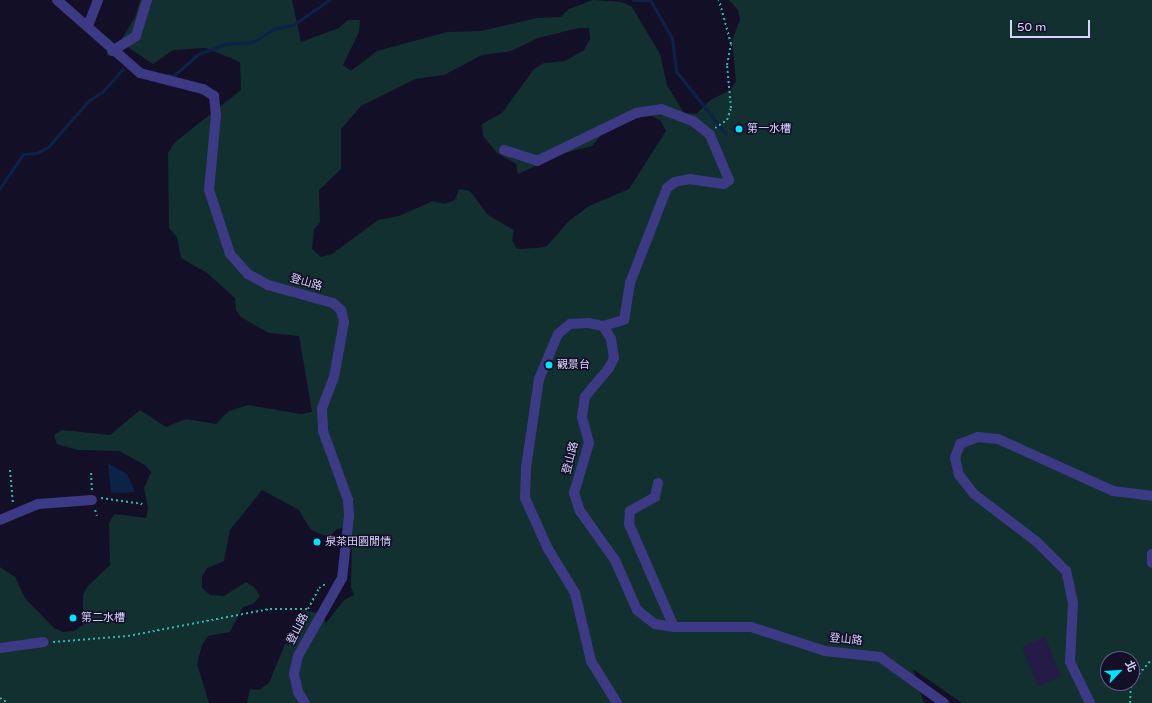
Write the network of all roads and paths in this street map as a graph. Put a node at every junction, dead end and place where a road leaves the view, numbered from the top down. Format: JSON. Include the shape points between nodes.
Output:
{"nodes":[{"id":1,"x":57,"y":0,"type":"edge"},
{"id":2,"x":98,"y":0,"type":"edge"},
{"id":3,"x":147,"y":0,"type":"edge"},
{"id":4,"x":719,"y":0,"type":"edge"},
{"id":5,"x":88,"y":26,"type":"junction"},
{"id":6,"x":112,"y":51,"type":"junction"},
{"id":7,"x":710,"y":135,"type":"junction"},
{"id":8,"x":504,"y":150,"type":"dead end"},
{"id":9,"x":603,"y":326,"type":"junction"},
{"id":10,"x":10,"y":470,"type":"dead end"},
{"id":11,"x":91,"y":473,"type":"dead end"},
{"id":12,"x":658,"y":483,"type":"dead end"},
{"id":13,"x":1152,"y":496,"type":"edge"},
{"id":14,"x":92,"y":500,"type":"junction"},
{"id":15,"x":142,"y":504,"type":"dead end"},
{"id":16,"x":14,"y":514,"type":"junction"},
{"id":17,"x":0,"y":520,"type":"edge"},
{"id":18,"x":1152,"y":554,"type":"edge"},
{"id":19,"x":1152,"y":563,"type":"edge"},
{"id":20,"x":330,"y":580,"type":"dead end"},
{"id":21,"x":674,"y":627,"type":"junction"},
{"id":22,"x":44,"y":642,"type":"joint"},
{"id":23,"x":0,"y":648,"type":"edge"},
{"id":24,"x":1152,"y":659,"type":"edge"},
{"id":25,"x":1140,"y":672,"type":"edge"},
{"id":26,"x":1131,"y":691,"type":"edge"},
{"id":27,"x":0,"y":698,"type":"edge"},
{"id":28,"x":8,"y":703,"type":"edge"},
{"id":29,"x":306,"y":703,"type":"edge"},
{"id":30,"x":617,"y":703,"type":"edge"},
{"id":31,"x":944,"y":703,"type":"edge"},
{"id":32,"x":1090,"y":703,"type":"edge"},
{"id":33,"x":1130,"y":703,"type":"edge"}],
"edges":[{"from":1,"to":5,"type":"street"},
{"from":2,"to":5,"type":"street"},
{"from":3,"to":6,"type":"street","via":[[136,36]]},
{"from":4,"to":7,"type":"path","via":[[731,44],[727,65],[731,108],[727,120]]},
{"from":5,"to":6,"type":"street"},
{"from":6,"to":29,"type":"street","name":"登山路","via":[[140,73],[203,90],[214,96],[216,115],[209,190],[230,254],[248,274],[268,285],[333,303],[341,310],[344,322],[334,377],[322,409],[323,431],[348,500],[349,516],[342,578],[298,656],[294,674],[298,692]]},
{"from":7,"to":8,"type":"street","via":[[693,121],[661,109],[636,113],[537,161]]},
{"from":7,"to":9,"type":"street","via":[[729,180],[724,184],[690,179],[675,182],[667,188],[630,283],[624,320]]},
{"from":9,"to":21,"type":"street","name":"登山路","via":[[611,339],[614,358],[585,397],[582,417],[589,443],[574,493],[580,511],[616,560],[637,610],[655,624]]},
{"from":9,"to":30,"type":"street","via":[[570,324],[558,334],[548,354],[539,379],[526,468],[526,498],[548,549],[575,593],[591,661]]},
{"from":10,"to":16,"type":"path"},
{"from":11,"to":14,"type":"path"},
{"from":12,"to":21,"type":"street","via":[[655,497],[630,511],[629,524]]},
{"from":13,"to":32,"type":"street","via":[[1113,491],[998,439],[978,437],[960,444],[955,458],[959,475],[974,494],[1053,555],[1066,570],[1073,603],[1070,662]]},
{"from":14,"to":15,"type":"path","via":[[106,497]]},
{"from":14,"to":16,"type":"street","via":[[38,504]]},
{"from":16,"to":17,"type":"street"},
{"from":18,"to":19,"type":"street"},
{"from":20,"to":22,"type":"path","via":[[319,588],[308,609],[283,607],[194,621],[128,636]]},
{"from":21,"to":31,"type":"street","name":"登山路","via":[[751,627],[825,651],[880,657]]},
{"from":22,"to":23,"type":"street"},
{"from":24,"to":25,"type":"path"},
{"from":26,"to":33,"type":"path"},
{"from":27,"to":28,"type":"path"}]}
